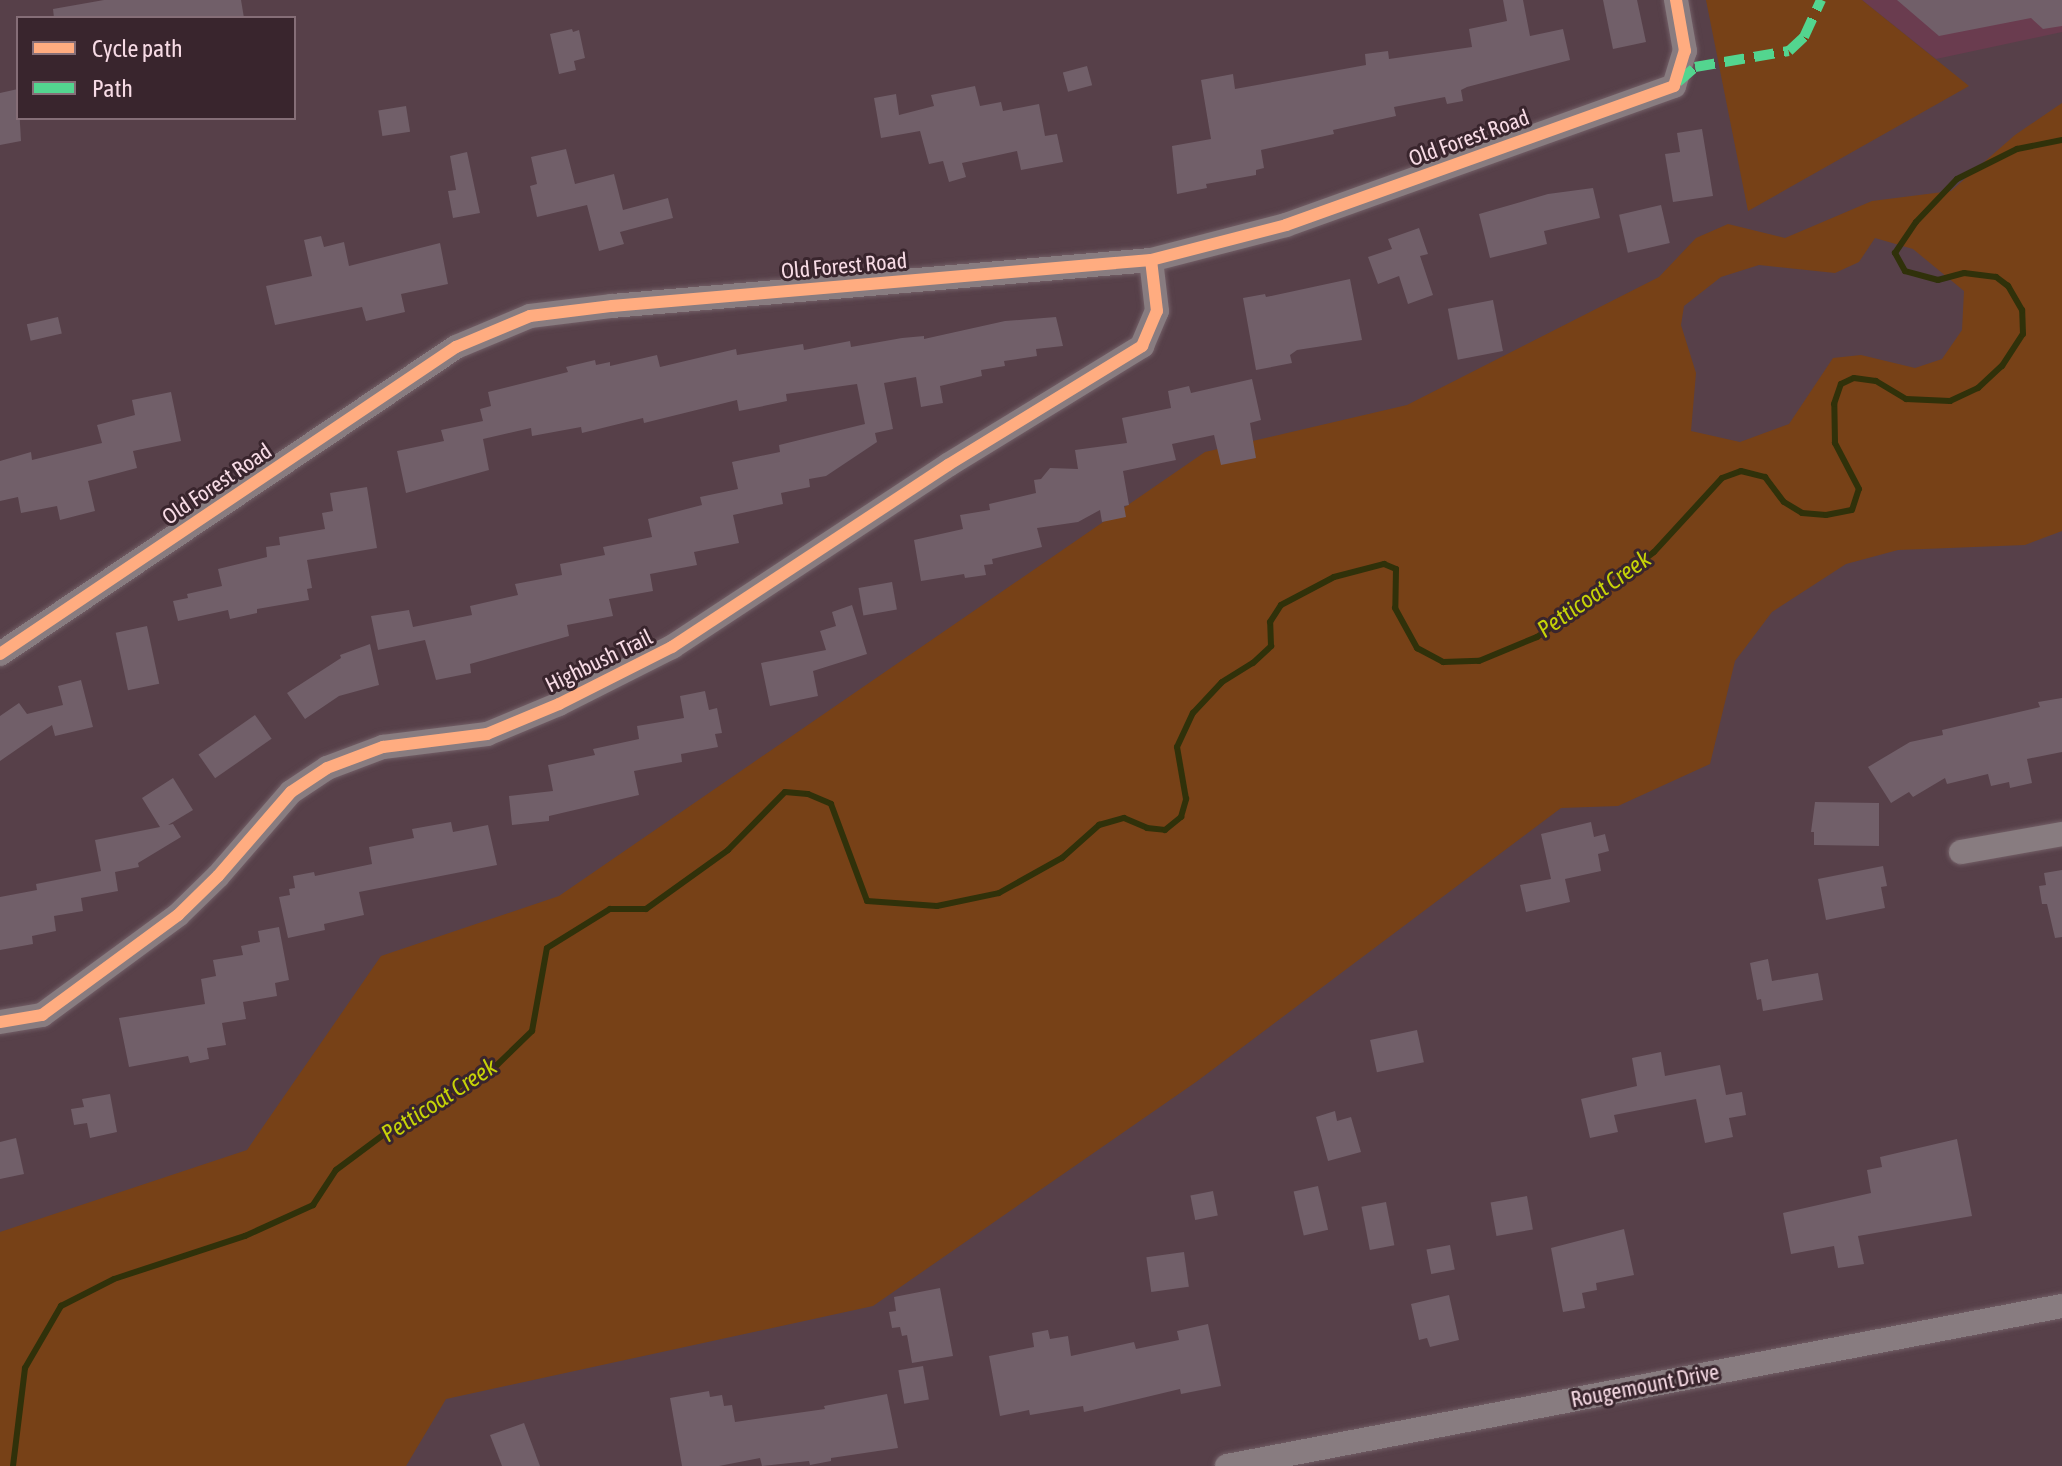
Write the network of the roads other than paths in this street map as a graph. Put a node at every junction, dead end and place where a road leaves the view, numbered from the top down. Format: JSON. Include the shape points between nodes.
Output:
{"nodes":[{"id":1,"x":1676,"y":0,"type":"edge"},
{"id":2,"x":1151,"y":260,"type":"junction"},
{"id":3,"x":0,"y":654,"type":"edge"},
{"id":4,"x":2062,"y":834,"type":"edge"},
{"id":5,"x":1961,"y":852,"type":"dead end"},
{"id":6,"x":0,"y":1022,"type":"edge"},
{"id":7,"x":2062,"y":1306,"type":"edge"},
{"id":8,"x":1227,"y":1466,"type":"edge"}],
"edges":[{"from":1,"to":2,"type":"street","name":"Old Forest Road","via":[[1685,51],[1674,86],[1286,225]]},
{"from":2,"to":3,"type":"street","name":"Old Forest Road","via":[[530,316],[456,347]]},
{"from":2,"to":6,"type":"street","name":"Highbush Trail","via":[[1157,311],[1142,346],[948,465],[672,647],[487,734],[383,747],[327,768],[291,792],[178,915],[42,1015]]},
{"from":4,"to":5,"type":"street"},
{"from":7,"to":8,"type":"street","name":"Rougemount Drive"}]}
